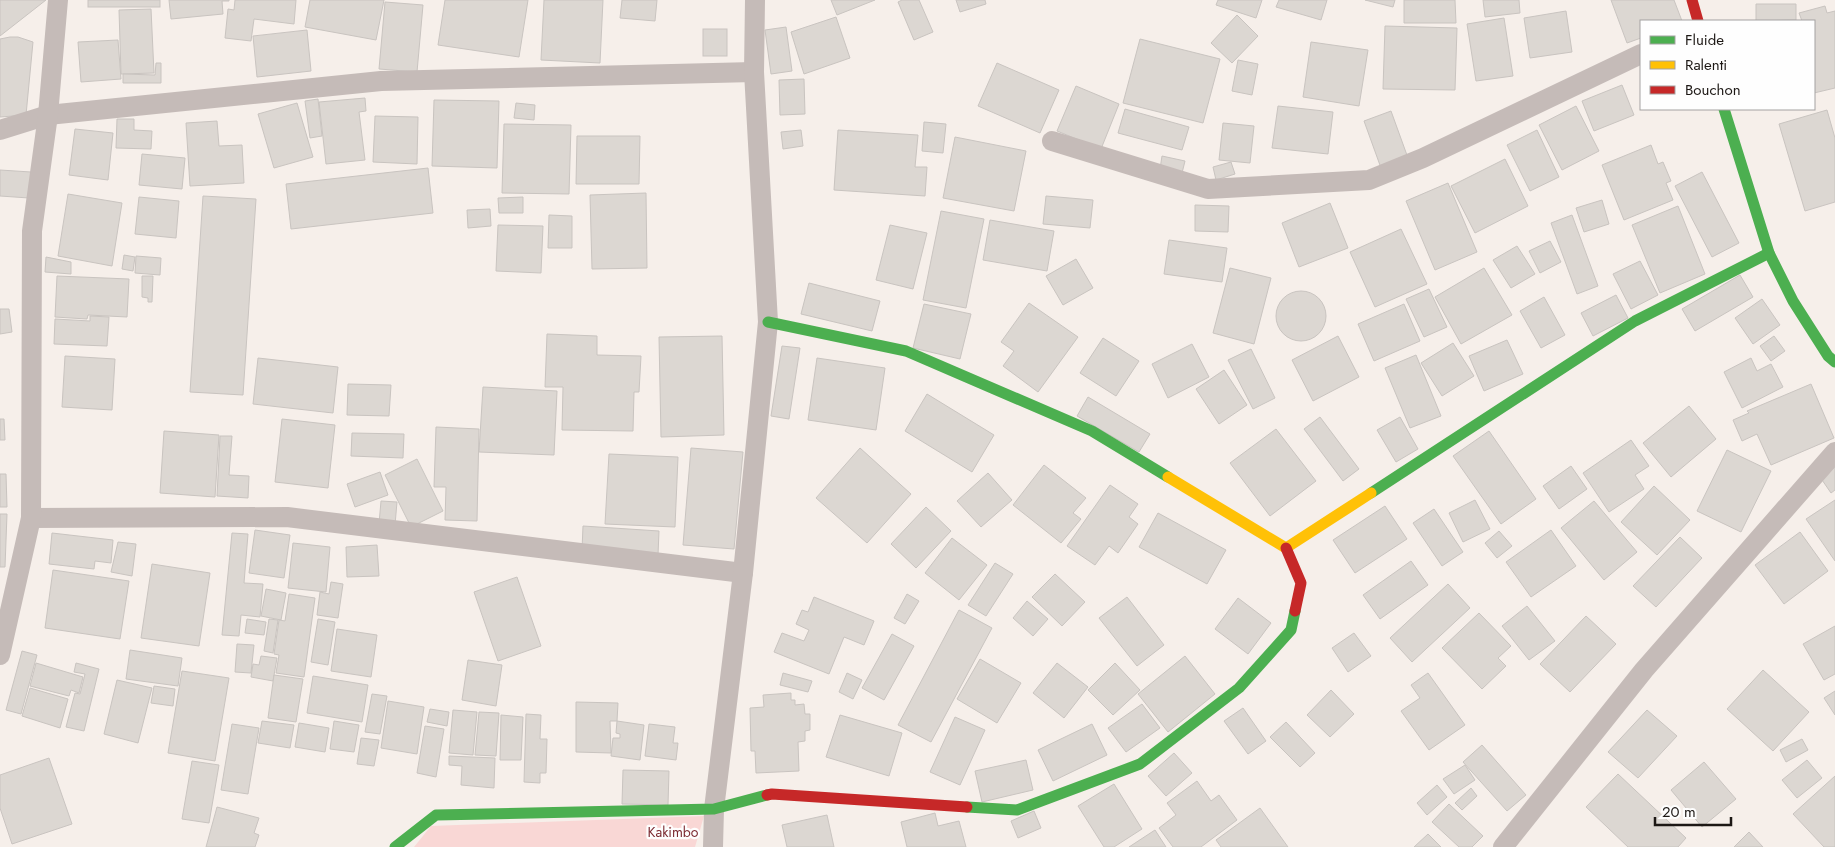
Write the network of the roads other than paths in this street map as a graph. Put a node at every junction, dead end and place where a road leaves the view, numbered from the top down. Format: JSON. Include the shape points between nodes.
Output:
{"nodes":[{"id":1,"x":58,"y":0,"type":"edge"},
{"id":2,"x":755,"y":0,"type":"edge"},
{"id":3,"x":1692,"y":0,"type":"edge"},
{"id":4,"x":1698,"y":20,"type":"edge"},
{"id":5,"x":1640,"y":54,"type":"edge"},
{"id":6,"x":754,"y":72,"type":"junction"},
{"id":7,"x":1724,"y":110,"type":"edge"},
{"id":8,"x":48,"y":115,"type":"junction"},
{"id":9,"x":0,"y":130,"type":"edge"},
{"id":10,"x":1052,"y":141,"type":"dead end"},
{"id":11,"x":1769,"y":253,"type":"junction"},
{"id":12,"x":768,"y":322,"type":"junction"},
{"id":13,"x":1835,"y":362,"type":"edge"},
{"id":14,"x":1835,"y":452,"type":"edge"},
{"id":15,"x":32,"y":518,"type":"junction"},
{"id":16,"x":1286,"y":548,"type":"junction"},
{"id":17,"x":743,"y":573,"type":"junction"},
{"id":18,"x":0,"y":656,"type":"edge"},
{"id":19,"x":714,"y":809,"type":"junction"},
{"id":20,"x":396,"y":847,"type":"edge"},
{"id":21,"x":713,"y":847,"type":"edge"},
{"id":22,"x":1503,"y":847,"type":"edge"}],
"edges":[{"from":1,"to":8,"type":"street"},
{"from":2,"to":6,"type":"street"},
{"from":3,"to":4,"type":"street"},
{"from":5,"to":10,"type":"street","via":[[1423,158],[1369,180],[1208,189]]},
{"from":6,"to":8,"type":"street","via":[[381,81]]},
{"from":6,"to":12,"type":"street"},
{"from":7,"to":11,"type":"street"},
{"from":8,"to":9,"type":"street"},
{"from":8,"to":15,"type":"street","via":[[32,231]]},
{"from":11,"to":13,"type":"street","via":[[1793,301]]},
{"from":11,"to":16,"type":"street","via":[[1635,321]]},
{"from":12,"to":16,"type":"street","via":[[906,350],[1074,423],[1101,436]]},
{"from":12,"to":17,"type":"street"},
{"from":14,"to":22,"type":"street","via":[[1644,670]]},
{"from":15,"to":17,"type":"street","via":[[287,517]]},
{"from":15,"to":18,"type":"street"},
{"from":16,"to":19,"type":"street","via":[[1301,583],[1291,630],[1239,688],[1140,764],[1017,810],[772,794]]},
{"from":17,"to":19,"type":"street"},
{"from":19,"to":20,"type":"street","via":[[436,815]]},
{"from":19,"to":21,"type":"street"}]}
